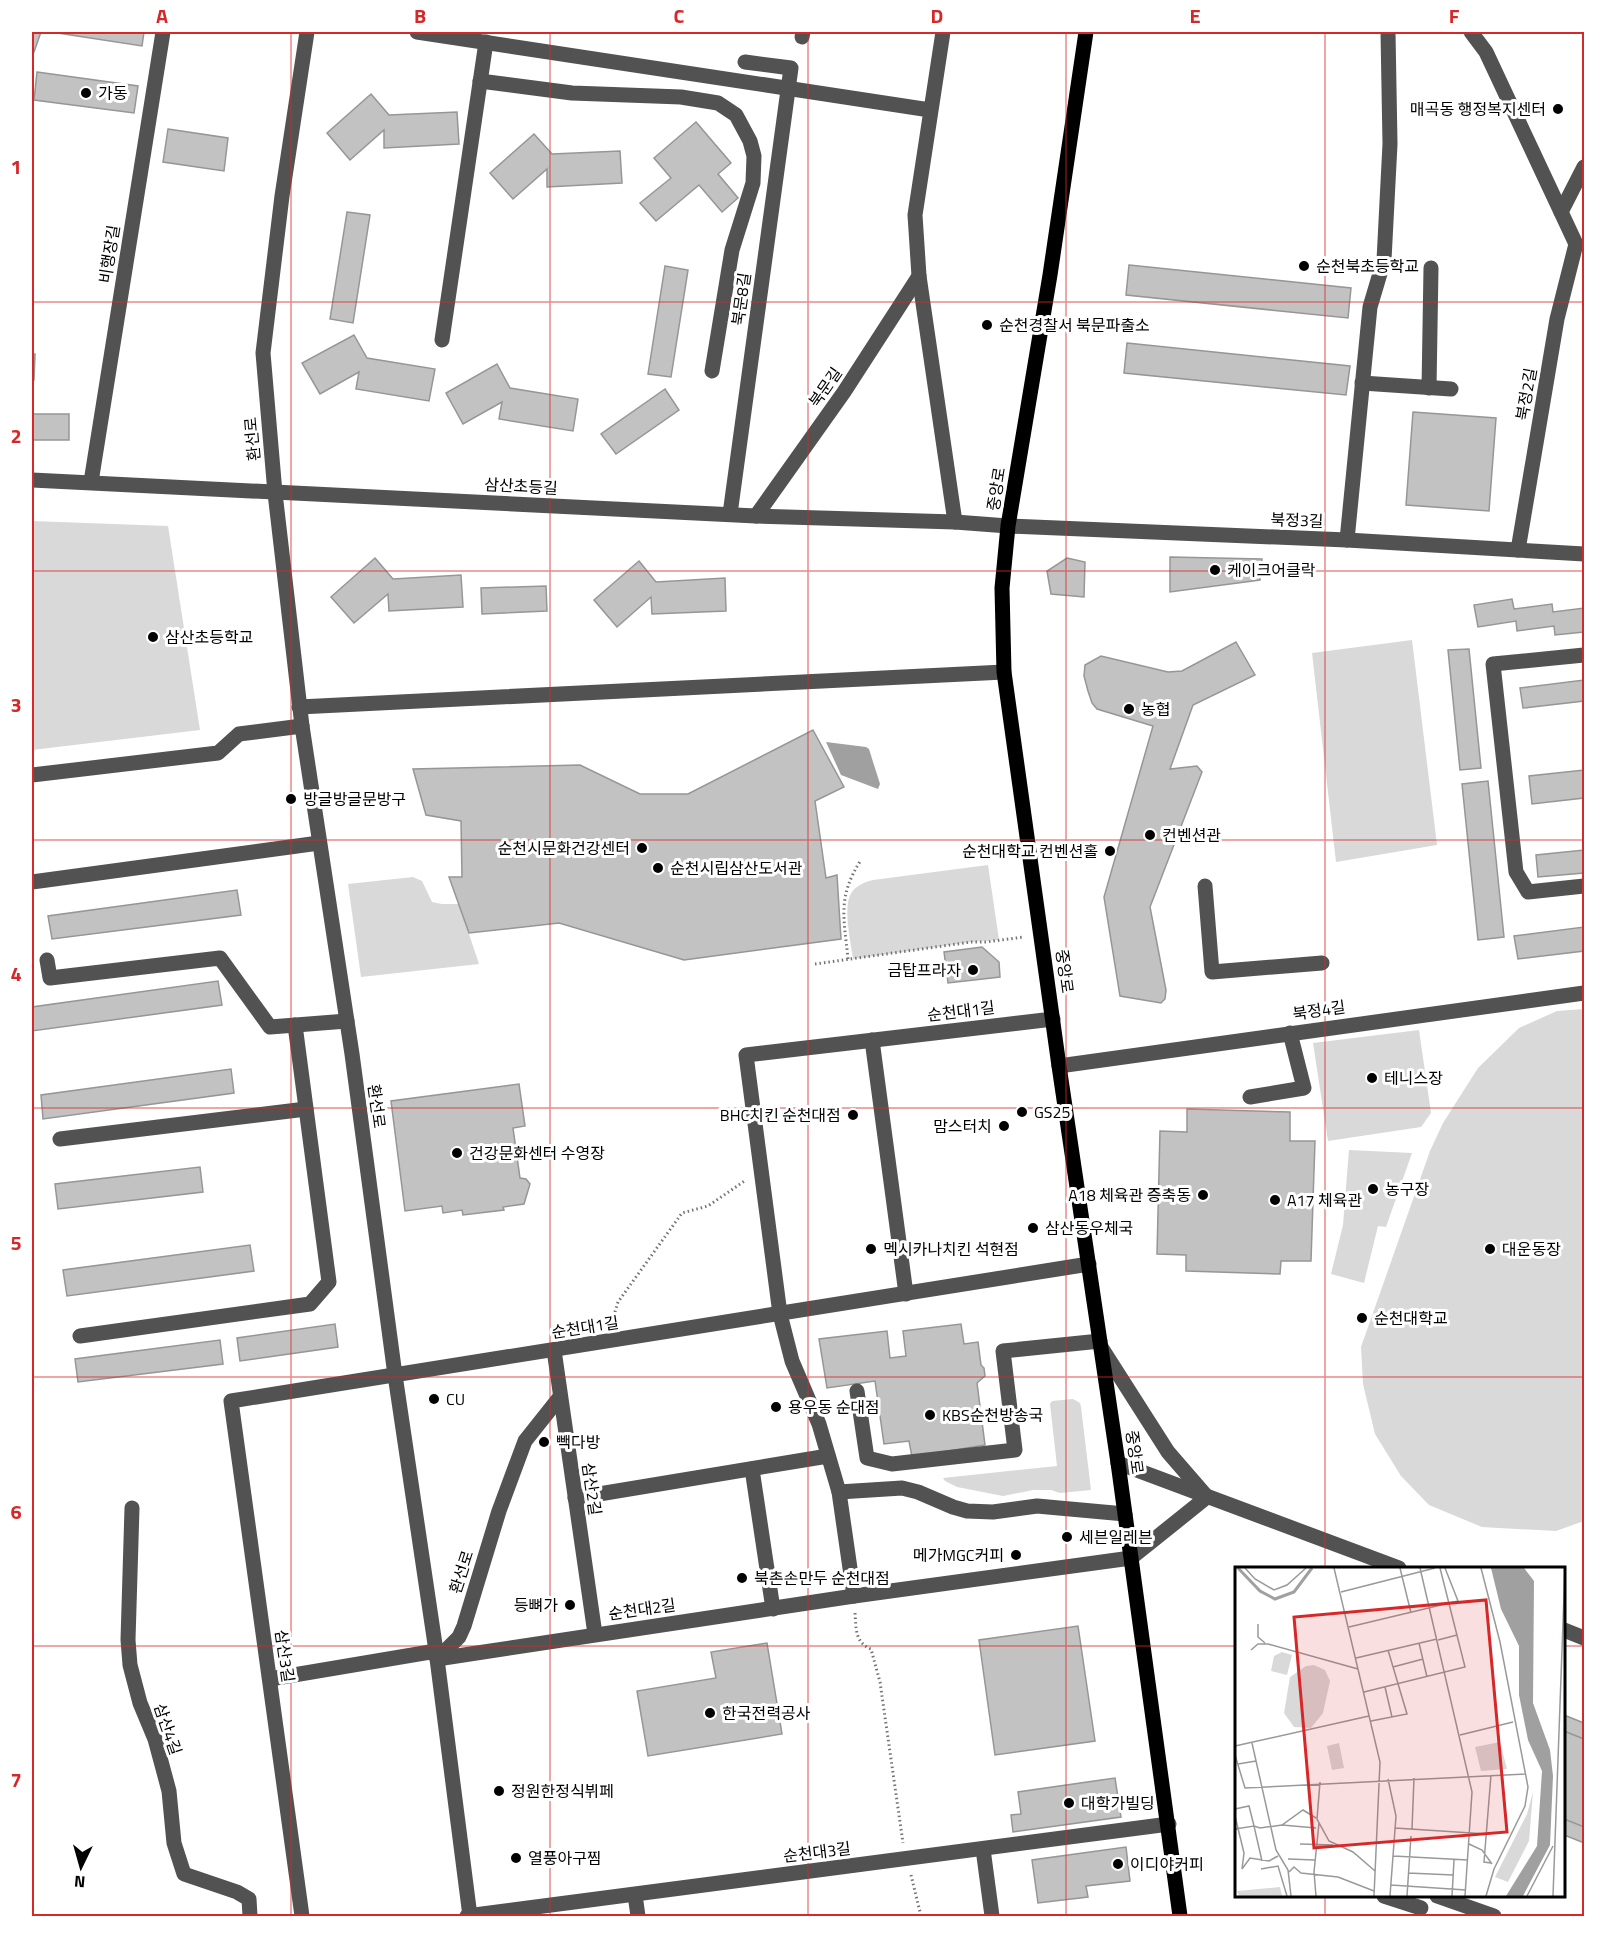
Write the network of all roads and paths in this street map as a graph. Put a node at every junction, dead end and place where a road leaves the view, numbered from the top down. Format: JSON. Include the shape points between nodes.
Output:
{"nodes":[{"id":1,"x":163,"y":32,"type":"edge"},
{"id":2,"x":307,"y":32,"type":"edge"},
{"id":3,"x":417,"y":32,"type":"edge"},
{"id":4,"x":943,"y":32,"type":"edge"},
{"id":5,"x":1086,"y":32,"type":"edge"},
{"id":6,"x":1388,"y":32,"type":"edge"},
{"id":7,"x":1471,"y":32,"type":"edge"},
{"id":8,"x":455,"y":34,"type":"edge"},
{"id":9,"x":486,"y":42,"type":"junction"},
{"id":10,"x":746,"y":62,"type":"dead end"},
{"id":11,"x":480,"y":81,"type":"junction"},
{"id":12,"x":788,"y":89,"type":"junction"},
{"id":13,"x":930,"y":110,"type":"junction"},
{"id":14,"x":1584,"y":169,"type":"edge"},
{"id":15,"x":1561,"y":212,"type":"junction"},
{"id":16,"x":1576,"y":244,"type":"junction"},
{"id":17,"x":1584,"y":260,"type":"edge"},
{"id":18,"x":1431,"y":268,"type":"dead end"},
{"id":19,"x":919,"y":276,"type":"junction"},
{"id":20,"x":442,"y":340,"type":"dead end"},
{"id":21,"x":712,"y":371,"type":"dead end"},
{"id":22,"x":1362,"y":383,"type":"junction"},
{"id":23,"x":1429,"y":388,"type":"junction"},
{"id":24,"x":1451,"y":389,"type":"dead end"},
{"id":25,"x":32,"y":480,"type":"edge"},
{"id":26,"x":91,"y":482,"type":"junction"},
{"id":27,"x":275,"y":493,"type":"junction"},
{"id":28,"x":730,"y":514,"type":"junction"},
{"id":29,"x":756,"y":516,"type":"junction"},
{"id":30,"x":955,"y":522,"type":"junction"},
{"id":31,"x":1008,"y":526,"type":"junction"},
{"id":32,"x":1347,"y":540,"type":"junction"},
{"id":33,"x":1518,"y":550,"type":"junction"},
{"id":34,"x":1584,"y":554,"type":"edge"},
{"id":35,"x":1584,"y":655,"type":"edge"},
{"id":36,"x":1004,"y":672,"type":"junction"},
{"id":37,"x":299,"y":707,"type":"junction"},
{"id":38,"x":302,"y":726,"type":"junction"},
{"id":39,"x":32,"y":775,"type":"edge"},
{"id":40,"x":319,"y":843,"type":"junction"},
{"id":41,"x":861,"y":860,"type":"dead end"},
{"id":42,"x":32,"y":882,"type":"edge"},
{"id":43,"x":1205,"y":886,"type":"dead end"},
{"id":44,"x":1584,"y":886,"type":"edge"},
{"id":45,"x":1042,"y":935,"type":"junction"},
{"id":46,"x":47,"y":960,"type":"dead end"},
{"id":47,"x":848,"y":960,"type":"junction"},
{"id":48,"x":1322,"y":963,"type":"dead end"},
{"id":49,"x":815,"y":964,"type":"dead end"},
{"id":50,"x":1584,"y":993,"type":"edge"},
{"id":51,"x":1053,"y":1019,"type":"junction"},
{"id":52,"x":347,"y":1021,"type":"junction"},
{"id":53,"x":295,"y":1025,"type":"junction"},
{"id":54,"x":1290,"y":1033,"type":"junction"},
{"id":55,"x":872,"y":1040,"type":"junction"},
{"id":56,"x":1059,"y":1066,"type":"junction"},
{"id":57,"x":1250,"y":1097,"type":"dead end"},
{"id":58,"x":306,"y":1109,"type":"junction"},
{"id":59,"x":60,"y":1139,"type":"dead end"},
{"id":60,"x":762,"y":1175,"type":"junction"},
{"id":61,"x":1089,"y":1264,"type":"junction"},
{"id":62,"x":906,"y":1294,"type":"junction"},
{"id":63,"x":780,"y":1314,"type":"junction"},
{"id":64,"x":80,"y":1336,"type":"dead end"},
{"id":65,"x":606,"y":1342,"type":"junction"},
{"id":66,"x":1100,"y":1344,"type":"junction"},
{"id":67,"x":554,"y":1350,"type":"junction"},
{"id":68,"x":395,"y":1375,"type":"junction"},
{"id":69,"x":857,"y":1391,"type":"dead end"},
{"id":70,"x":560,"y":1397,"type":"junction"},
{"id":71,"x":828,"y":1456,"type":"junction"},
{"id":72,"x":1118,"y":1463,"type":"junction"},
{"id":73,"x":752,"y":1469,"type":"junction"},
{"id":74,"x":839,"y":1492,"type":"junction"},
{"id":75,"x":1207,"y":1497,"type":"junction"},
{"id":76,"x":575,"y":1498,"type":"junction"},
{"id":77,"x":132,"y":1508,"type":"dead end"},
{"id":78,"x":1125,"y":1514,"type":"junction"},
{"id":79,"x":1131,"y":1558,"type":"junction"},
{"id":80,"x":1393,"y":1567,"type":"edge"},
{"id":81,"x":854,"y":1596,"type":"junction"},
{"id":82,"x":773,"y":1609,"type":"junction"},
{"id":83,"x":1565,"y":1631,"type":"edge"},
{"id":84,"x":595,"y":1634,"type":"junction"},
{"id":85,"x":1584,"y":1638,"type":"edge"},
{"id":86,"x":436,"y":1655,"type":"junction"},
{"id":87,"x":270,"y":1679,"type":"junction"},
{"id":88,"x":1169,"y":1824,"type":"junction"},
{"id":89,"x":982,"y":1849,"type":"junction"},
{"id":90,"x":907,"y":1859,"type":"junction"},
{"id":91,"x":635,"y":1894,"type":"junction"},
{"id":92,"x":1387,"y":1897,"type":"edge"},
{"id":93,"x":1454,"y":1898,"type":"edge"},
{"id":94,"x":1421,"y":1908,"type":"dead end"},
{"id":95,"x":558,"y":1911,"type":"edge"},
{"id":96,"x":469,"y":1916,"type":"edge"},
{"id":97,"x":250,"y":1917,"type":"edge"},
{"id":98,"x":302,"y":1917,"type":"edge"},
{"id":99,"x":638,"y":1917,"type":"edge"},
{"id":100,"x":921,"y":1917,"type":"edge"},
{"id":101,"x":993,"y":1917,"type":"edge"},
{"id":102,"x":1180,"y":1917,"type":"edge"},
{"id":103,"x":1448,"y":1917,"type":"edge"},
{"id":104,"x":1494,"y":1917,"type":"edge"}],
"edges":[{"from":1,"to":26,"type":"street","name":"비행장길"},
{"from":2,"to":27,"type":"street","name":"환선로","via":[[262,353]]},
{"from":3,"to":8,"type":"street"},
{"from":4,"to":13,"type":"street"},
{"from":5,"to":31,"type":"main road","name":"중앙로"},
{"from":6,"to":22,"type":"street","via":[[1390,144],[1384,260],[1370,307]]},
{"from":7,"to":15,"type":"street","via":[[1486,52]]},
{"from":8,"to":9,"type":"street"},
{"from":9,"to":11,"type":"street"},
{"from":9,"to":12,"type":"street"},
{"from":10,"to":12,"type":"street","via":[[791,68]]},
{"from":11,"to":20,"type":"street"},
{"from":11,"to":21,"type":"street","via":[[572,93],[681,97],[718,103],[735,115],[754,156],[753,183],[732,250]]},
{"from":12,"to":13,"type":"street"},
{"from":12,"to":28,"type":"street","name":"북문8길"},
{"from":13,"to":19,"type":"street","via":[[915,215]]},
{"from":14,"to":15,"type":"street"},
{"from":15,"to":16,"type":"street"},
{"from":16,"to":17,"type":"street"},
{"from":16,"to":33,"type":"street","name":"북정2길","via":[[1557,319]]},
{"from":18,"to":23,"type":"street"},
{"from":19,"to":29,"type":"street","name":"북문길","via":[[844,392]]},
{"from":19,"to":30,"type":"street"},
{"from":22,"to":23,"type":"street"},
{"from":22,"to":32,"type":"street"},
{"from":23,"to":24,"type":"street"},
{"from":25,"to":26,"type":"street","name":"삼산초등길"},
{"from":26,"to":27,"type":"street","name":"삼산초등길"},
{"from":27,"to":28,"type":"street","name":"삼산초등길"},
{"from":27,"to":37,"type":"street","name":"환선로"},
{"from":28,"to":29,"type":"street","name":"삼산초등길"},
{"from":29,"to":30,"type":"street","name":"삼산초등길"},
{"from":30,"to":31,"type":"street","name":"삼산초등길"},
{"from":31,"to":32,"type":"street","name":"북정3길"},
{"from":31,"to":36,"type":"main road","name":"중앙로","via":[[1002,588]]},
{"from":32,"to":33,"type":"street","name":"북정3길"},
{"from":33,"to":34,"type":"street","name":"북정3길"},
{"from":35,"to":44,"type":"street","via":[[1493,664],[1516,872],[1528,892]]},
{"from":36,"to":37,"type":"street"},
{"from":36,"to":45,"type":"main road","name":"중앙로"},
{"from":37,"to":38,"type":"street","name":"환선로"},
{"from":38,"to":39,"type":"street","via":[[239,734],[218,753]]},
{"from":38,"to":40,"type":"street","name":"환선로"},
{"from":40,"to":42,"type":"street"},
{"from":40,"to":52,"type":"street","name":"환선로"},
{"from":41,"to":47,"type":"path","via":[[850,877],[844,900]]},
{"from":43,"to":48,"type":"street","via":[[1212,972]]},
{"from":45,"to":47,"type":"path"},
{"from":45,"to":51,"type":"main road","name":"중앙로"},
{"from":46,"to":53,"type":"street","via":[[50,978],[220,958],[270,1027]]},
{"from":47,"to":49,"type":"path"},
{"from":50,"to":54,"type":"street","name":"북정4길"},
{"from":51,"to":55,"type":"street","name":"순천대1길"},
{"from":51,"to":56,"type":"main road","name":"중앙로"},
{"from":52,"to":53,"type":"street"},
{"from":52,"to":68,"type":"street","name":"환선로"},
{"from":53,"to":58,"type":"street"},
{"from":54,"to":56,"type":"street","name":"북정4길"},
{"from":54,"to":57,"type":"street","via":[[1304,1088]]},
{"from":55,"to":60,"type":"street","name":"순천대1길","via":[[746,1054]]},
{"from":55,"to":62,"type":"street"},
{"from":56,"to":61,"type":"main road","name":"중앙로"},
{"from":58,"to":59,"type":"street"},
{"from":58,"to":64,"type":"street","via":[[329,1282],[309,1304]]},
{"from":60,"to":63,"type":"street","name":"순천대1길"},
{"from":60,"to":65,"type":"path","via":[[741,1182],[708,1206],[682,1214],[618,1302]]},
{"from":61,"to":62,"type":"street","name":"순천대1길"},
{"from":61,"to":66,"type":"main road","name":"중앙로"},
{"from":62,"to":63,"type":"street","name":"순천대1길"},
{"from":63,"to":65,"type":"street","name":"순천대1길"},
{"from":63,"to":71,"type":"street","via":[[792,1361]]},
{"from":65,"to":67,"type":"street","name":"순천대1길"},
{"from":66,"to":69,"type":"street","via":[[1003,1351],[1015,1450],[892,1464],[867,1458]]},
{"from":66,"to":72,"type":"main road","name":"중앙로"},
{"from":66,"to":75,"type":"street","via":[[1168,1452]]},
{"from":67,"to":68,"type":"street","name":"순천대1길"},
{"from":67,"to":70,"type":"street","name":"삼산2길"},
{"from":68,"to":86,"type":"street","name":"환선로"},
{"from":68,"to":87,"type":"street","name":"삼산3길","via":[[231,1401]]},
{"from":70,"to":76,"type":"street","name":"삼산2길"},
{"from":70,"to":86,"type":"street","name":"환선로","via":[[525,1440],[459,1637]]},
{"from":71,"to":73,"type":"street"},
{"from":71,"to":74,"type":"street"},
{"from":72,"to":75,"type":"street"},
{"from":72,"to":78,"type":"main road","name":"중앙로"},
{"from":73,"to":76,"type":"street"},
{"from":73,"to":82,"type":"street"},
{"from":74,"to":78,"type":"street","via":[[902,1488],[967,1511],[1037,1506]]},
{"from":74,"to":81,"type":"street"},
{"from":75,"to":79,"type":"street"},
{"from":75,"to":80,"type":"street"},
{"from":76,"to":84,"type":"street","name":"삼산2길"},
{"from":77,"to":97,"type":"street","name":"삼산4길","via":[[130,1665],[169,1791],[174,1844],[184,1874],[249,1899]]},
{"from":78,"to":79,"type":"main road","name":"중앙로"},
{"from":79,"to":81,"type":"street","name":"순천대2길"},
{"from":79,"to":88,"type":"main road","name":"중앙로"},
{"from":81,"to":82,"type":"street","name":"순천대2길"},
{"from":81,"to":90,"type":"path","via":[[856,1634],[864,1647],[871,1650],[880,1682]]},
{"from":82,"to":84,"type":"street","name":"순천대2길"},
{"from":83,"to":85,"type":"street"},
{"from":84,"to":86,"type":"street","name":"순천대2길"},
{"from":86,"to":87,"type":"street"},
{"from":86,"to":96,"type":"street","name":"환선로"},
{"from":87,"to":98,"type":"street","name":"삼산3길"},
{"from":88,"to":89,"type":"street","name":"순천대3길"},
{"from":88,"to":102,"type":"main road","name":"중앙로"},
{"from":89,"to":90,"type":"street","name":"순천대3길"},
{"from":89,"to":101,"type":"street"},
{"from":90,"to":91,"type":"street","name":"순천대3길"},
{"from":90,"to":100,"type":"path"},
{"from":91,"to":95,"type":"street","name":"순천대3길"},
{"from":91,"to":99,"type":"street"},
{"from":92,"to":94,"type":"street"},
{"from":93,"to":103,"type":"street"},
{"from":93,"to":104,"type":"street"},
{"from":95,"to":96,"type":"street","name":"순천대3길"}]}
